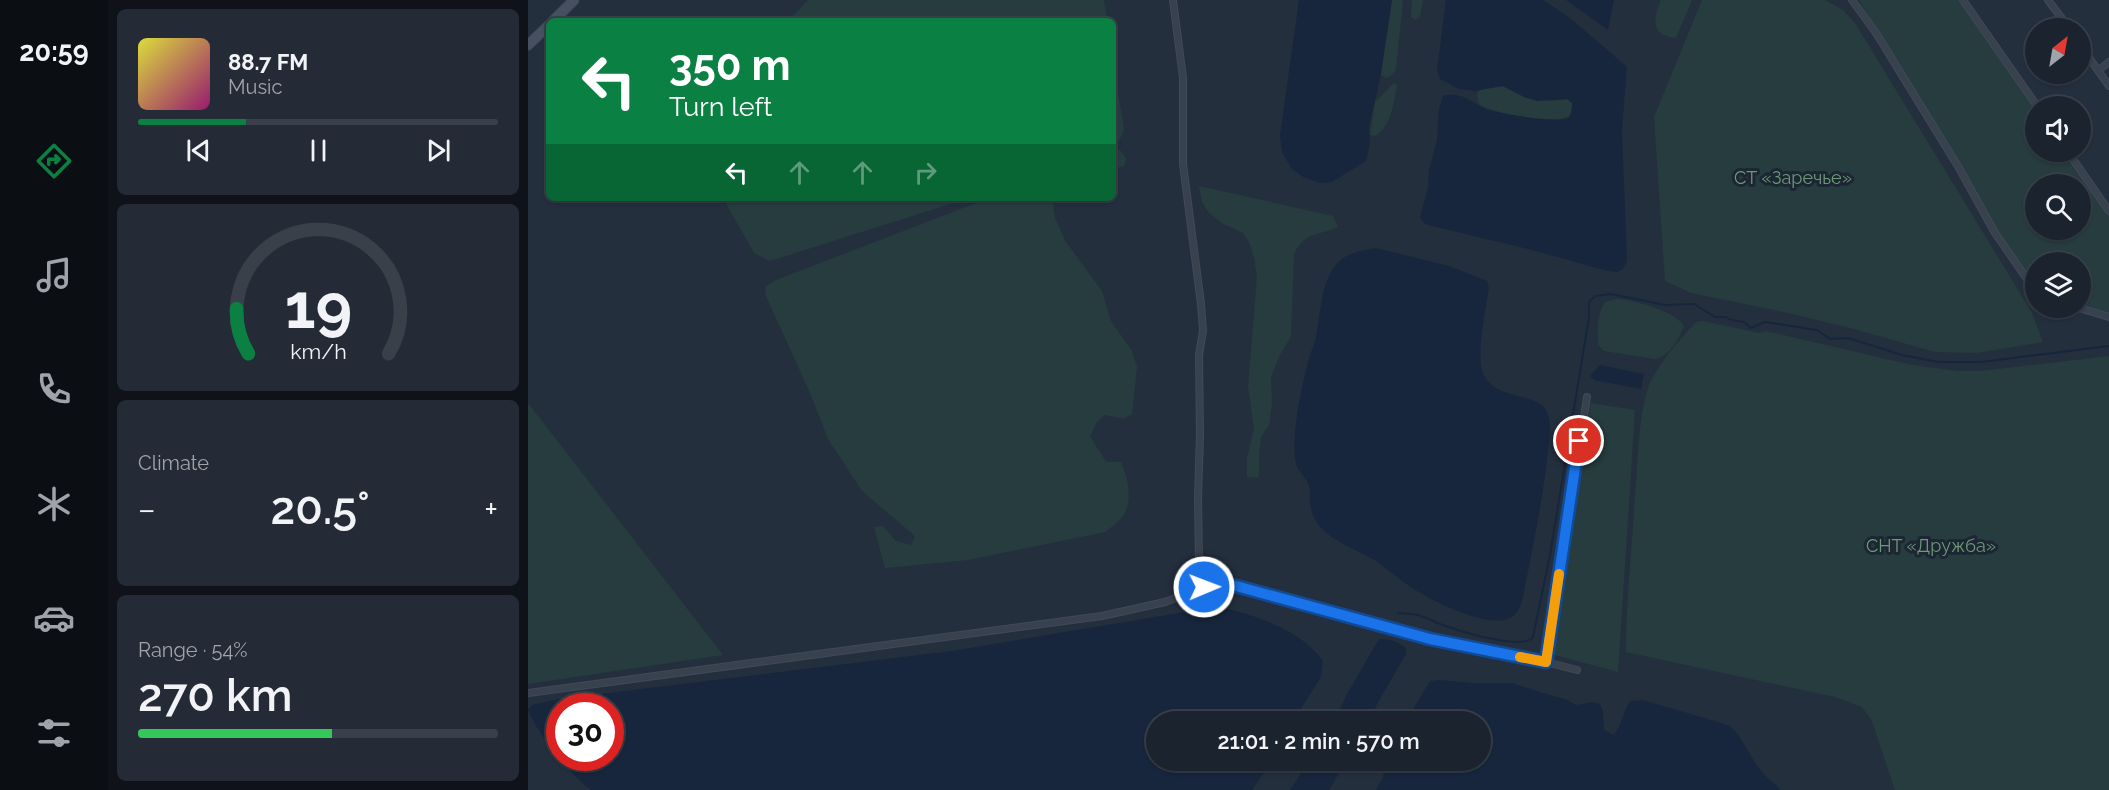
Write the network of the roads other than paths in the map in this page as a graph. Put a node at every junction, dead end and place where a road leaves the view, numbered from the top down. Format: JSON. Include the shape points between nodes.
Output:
{"nodes":[{"id":1,"x":574,"y":0,"type":"edge"},
{"id":2,"x":1173,"y":0,"type":"edge"},
{"id":3,"x":1852,"y":0,"type":"edge"},
{"id":4,"x":1963,"y":0,"type":"edge"},
{"id":5,"x":2048,"y":0,"type":"edge"},
{"id":6,"x":556,"y":18,"type":"edge"},
{"id":7,"x":2061,"y":18,"type":"edge"},
{"id":8,"x":546,"y":28,"type":"edge"},
{"id":9,"x":528,"y":45,"type":"edge"},
{"id":10,"x":2091,"y":60,"type":"edge"},
{"id":11,"x":2109,"y":62,"type":"edge"},
{"id":12,"x":2098,"y":70,"type":"junction"},
{"id":13,"x":2109,"y":86,"type":"edge"},
{"id":14,"x":2030,"y":96,"type":"edge"},
{"id":15,"x":2075,"y":162,"type":"edge"},
{"id":16,"x":2109,"y":211,"type":"edge"},
{"id":17,"x":2025,"y":277,"type":"edge"},
{"id":18,"x":2091,"y":312,"type":"edge"},
{"id":19,"x":2109,"y":317,"type":"edge"},
{"id":20,"x":1587,"y":397,"type":"dead end"},
{"id":21,"x":1204,"y":587,"type":"junction"},
{"id":22,"x":1546,"y":662,"type":"junction"},
{"id":23,"x":1577,"y":670,"type":"dead end"},
{"id":24,"x":528,"y":693,"type":"edge"}],
"edges":[{"from":1,"to":6,"type":"main road"},
{"from":2,"to":21,"type":"street","via":[[1183,78],[1183,164],[1203,330],[1199,355],[1198,498],[1199,560]]},
{"from":3,"to":17,"type":"street"},
{"from":4,"to":14,"type":"street"},
{"from":5,"to":7,"type":"street"},
{"from":8,"to":9,"type":"main road"},
{"from":10,"to":12,"type":"street"},
{"from":11,"to":12,"type":"street"},
{"from":12,"to":13,"type":"street"},
{"from":15,"to":16,"type":"street"},
{"from":18,"to":19,"type":"street"},
{"from":20,"to":22,"type":"street"},
{"from":21,"to":22,"type":"street","via":[[1236,586],[1430,639]]},
{"from":21,"to":24,"type":"street","via":[[1165,602],[1102,616]]},
{"from":22,"to":23,"type":"street"}]}
